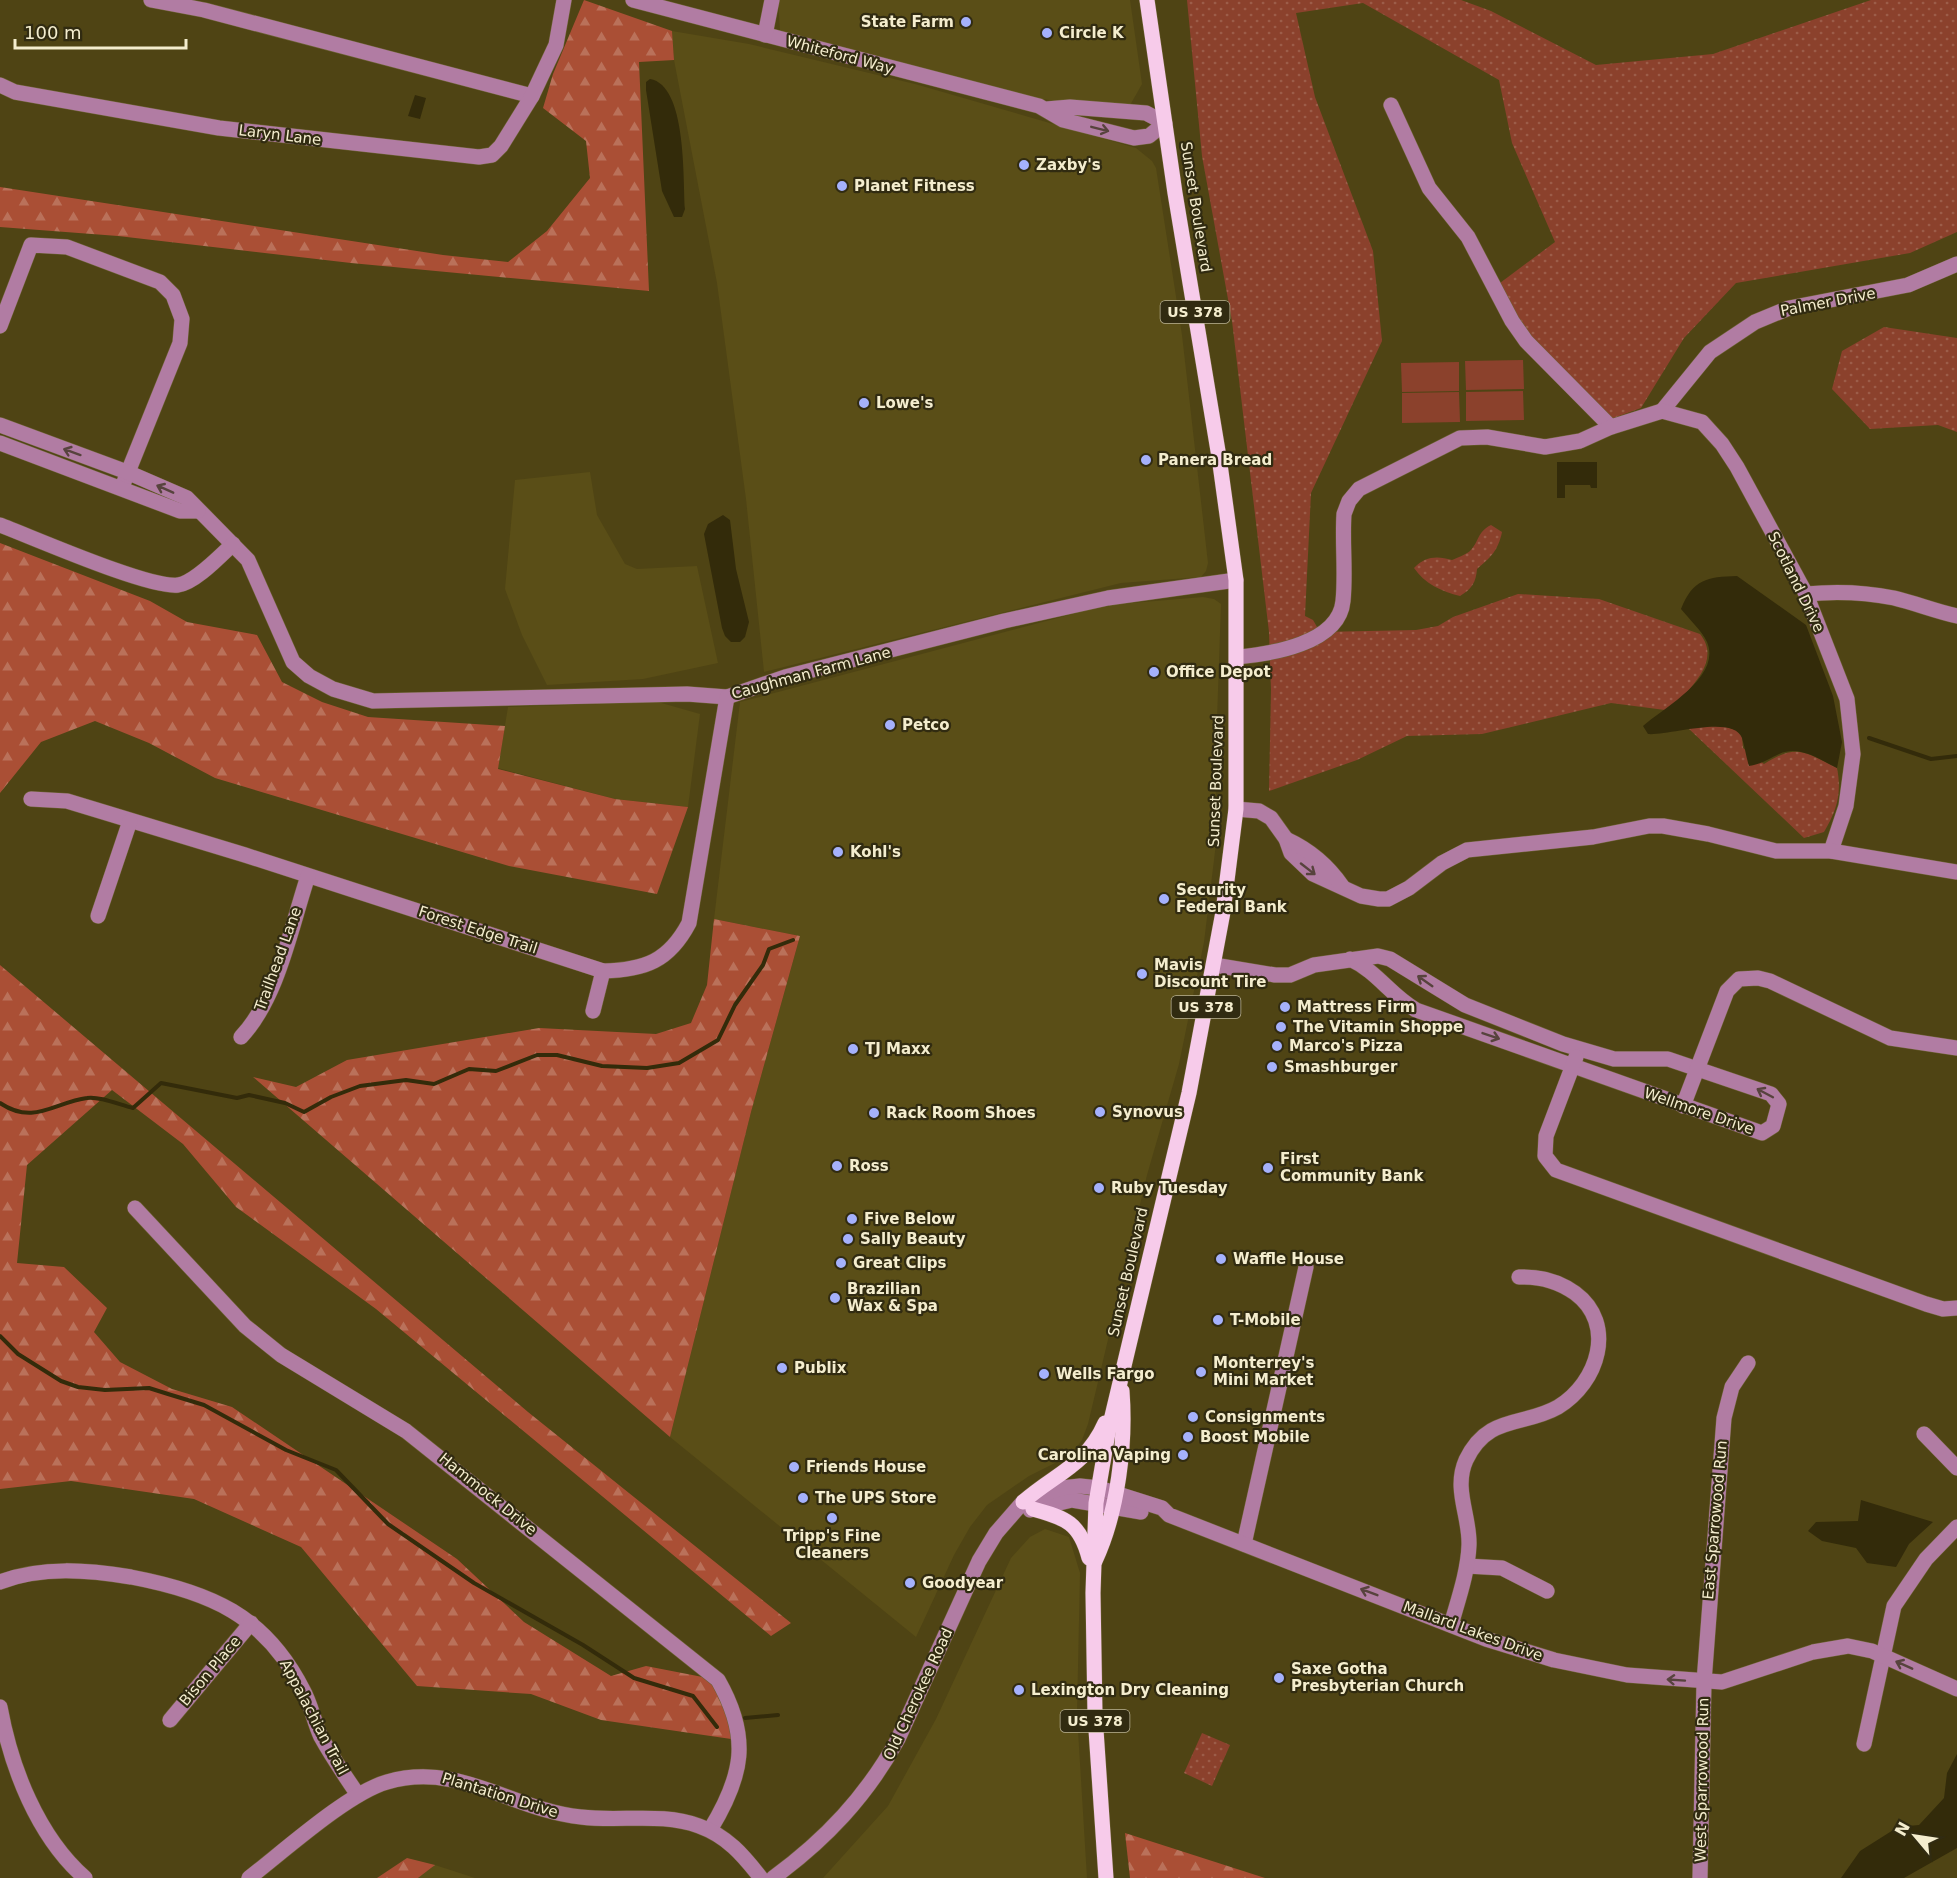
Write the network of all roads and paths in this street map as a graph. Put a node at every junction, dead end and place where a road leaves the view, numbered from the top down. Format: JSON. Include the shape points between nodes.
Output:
{"nodes":[{"id":1,"x":152,"y":0,"type":"edge"},
{"id":2,"x":564,"y":0,"type":"edge"},
{"id":3,"x":633,"y":0,"type":"edge"},
{"id":4,"x":772,"y":0,"type":"edge"},
{"id":5,"x":1147,"y":0,"type":"edge"},
{"id":6,"x":765,"y":35,"type":"junction"},
{"id":7,"x":0,"y":86,"type":"edge"},
{"id":8,"x":532,"y":96,"type":"junction"},
{"id":9,"x":1391,"y":105,"type":"dead end"},
{"id":10,"x":1046,"y":109,"type":"junction"},
{"id":11,"x":1165,"y":123,"type":"junction"},
{"id":12,"x":1957,"y":264,"type":"edge"},
{"id":13,"x":0,"y":326,"type":"edge"},
{"id":14,"x":1662,"y":411,"type":"junction"},
{"id":15,"x":0,"y":425,"type":"edge"},
{"id":16,"x":1611,"y":427,"type":"junction"},
{"id":17,"x":0,"y":443,"type":"edge"},
{"id":18,"x":127,"y":472,"type":"junction"},
{"id":19,"x":122,"y":487,"type":"junction"},
{"id":20,"x":198,"y":511,"type":"junction"},
{"id":21,"x":0,"y":525,"type":"edge"},
{"id":22,"x":233,"y":544,"type":"junction"},
{"id":23,"x":1236,"y":580,"type":"junction"},
{"id":24,"x":1806,"y":594,"type":"junction"},
{"id":25,"x":1957,"y":616,"type":"edge"},
{"id":26,"x":1237,"y":657,"type":"junction"},
{"id":27,"x":727,"y":697,"type":"junction"},
{"id":28,"x":31,"y":799,"type":"dead end"},
{"id":29,"x":1236,"y":809,"type":"junction"},
{"id":30,"x":130,"y":821,"type":"junction"},
{"id":31,"x":1831,"y":851,"type":"junction"},
{"id":32,"x":1957,"y":872,"type":"edge"},
{"id":33,"x":308,"y":876,"type":"junction"},
{"id":34,"x":98,"y":916,"type":"dead end"},
{"id":35,"x":1350,"y":959,"type":"junction"},
{"id":36,"x":1214,"y":964,"type":"junction"},
{"id":37,"x":603,"y":971,"type":"junction"},
{"id":38,"x":593,"y":1011,"type":"dead end"},
{"id":39,"x":241,"y":1037,"type":"dead end"},
{"id":40,"x":1957,"y":1048,"type":"edge"},
{"id":41,"x":1579,"y":1049,"type":"junction"},
{"id":42,"x":1573,"y":1064,"type":"junction"},
{"id":43,"x":1698,"y":1068,"type":"junction"},
{"id":44,"x":1683,"y":1106,"type":"junction"},
{"id":45,"x":135,"y":1208,"type":"dead end"},
{"id":46,"x":1306,"y":1267,"type":"dead end"},
{"id":47,"x":1519,"y":1277,"type":"dead end"},
{"id":48,"x":1957,"y":1308,"type":"edge"},
{"id":49,"x":1748,"y":1364,"type":"dead end"},
{"id":50,"x":1119,"y":1389,"type":"junction"},
{"id":51,"x":1924,"y":1434,"type":"dead end"},
{"id":52,"x":1957,"y":1468,"type":"edge"},
{"id":53,"x":1098,"y":1495,"type":"junction"},
{"id":54,"x":1114,"y":1500,"type":"junction"},
{"id":55,"x":1028,"y":1506,"type":"junction"},
{"id":56,"x":1957,"y":1527,"type":"edge"},
{"id":57,"x":1244,"y":1544,"type":"junction"},
{"id":58,"x":1467,"y":1566,"type":"junction"},
{"id":59,"x":1094,"y":1570,"type":"junction"},
{"id":60,"x":0,"y":1582,"type":"edge"},
{"id":61,"x":1547,"y":1591,"type":"dead end"},
{"id":62,"x":251,"y":1623,"type":"junction"},
{"id":63,"x":1451,"y":1625,"type":"junction"},
{"id":64,"x":1883,"y":1656,"type":"junction"},
{"id":65,"x":1704,"y":1682,"type":"junction"},
{"id":66,"x":1957,"y":1689,"type":"edge"},
{"id":67,"x":0,"y":1707,"type":"edge"},
{"id":68,"x":170,"y":1720,"type":"dead end"},
{"id":69,"x":1864,"y":1744,"type":"dead end"},
{"id":70,"x":358,"y":1795,"type":"junction"},
{"id":71,"x":710,"y":1830,"type":"junction"},
{"id":72,"x":84,"y":1878,"type":"edge"},
{"id":73,"x":249,"y":1878,"type":"edge"},
{"id":74,"x":761,"y":1878,"type":"edge"},
{"id":75,"x":773,"y":1878,"type":"edge"},
{"id":76,"x":1106,"y":1878,"type":"edge"},
{"id":77,"x":1700,"y":1878,"type":"edge"}],
"edges":[{"from":1,"to":8,"type":"street"},
{"from":2,"to":8,"type":"street","name":"Laryn Lane","via":[[556,45]]},
{"from":3,"to":6,"type":"street","name":"Whiteford Way"},
{"from":4,"to":6,"type":"street"},
{"from":5,"to":11,"type":"main road","name":"Sunset Boulevard","number":"US 378"},
{"from":6,"to":10,"type":"street","name":"Whiteford Way"},
{"from":7,"to":8,"type":"street","name":"Laryn Lane","via":[[15,92],[219,128],[471,157],[492,155],[501,146]]},
{"from":9,"to":16,"type":"street","via":[[1429,188],[1468,237],[1512,321],[1526,341]]},
{"from":10,"to":11,"type":"street","name":"Whiteford Way","via":[[1146,113]]},
{"from":10,"to":11,"type":"street","name":"Whiteford Way","one_way":true,"via":[[1064,120],[1134,138],[1149,136]]},
{"from":11,"to":23,"type":"main road","name":"Sunset Boulevard","number":"US 378"},
{"from":12,"to":14,"type":"street","name":"Palmer Drive","via":[[1895,289],[1790,308],[1755,321],[1710,352]]},
{"from":13,"to":18,"type":"street","via":[[31,245],[67,247],[160,282],[173,295],[182,319],[180,343]]},
{"from":14,"to":16,"type":"street"},
{"from":14,"to":24,"type":"street","name":"Scotland Drive","via":[[1702,422],[1722,444]]},
{"from":18,"to":15,"type":"street","name":"Caughman Farm Lane","one_way":true},
{"from":16,"to":26,"type":"street","via":[[1580,441],[1545,447],[1487,437],[1460,438],[1359,489],[1344,514],[1343,603],[1334,621],[1322,634],[1282,650]]},
{"from":17,"to":19,"type":"street"},
{"from":18,"to":19,"type":"street"},
{"from":20,"to":18,"type":"street","name":"Caughman Farm Lane","one_way":true,"via":[[187,498]]},
{"from":19,"to":20,"type":"street","via":[[180,511]]},
{"from":20,"to":22,"type":"street","name":"Caughman Farm Lane"},
{"from":21,"to":22,"type":"street","via":[[163,584],[180,585],[202,572]]},
{"from":22,"to":27,"type":"street","name":"Caughman Farm Lane","via":[[248,560],[293,662],[333,689],[373,701],[687,694]]},
{"from":23,"to":26,"type":"main road","name":"Sunset Boulevard","number":"US 378"},
{"from":23,"to":27,"type":"street","name":"Caughman Farm Lane","via":[[1108,598],[1004,621],[785,677]]},
{"from":24,"to":25,"type":"street","via":[[1848,591],[1893,598]]},
{"from":24,"to":31,"type":"street","name":"Scotland Drive","via":[[1846,699],[1852,730],[1846,806]]},
{"from":26,"to":29,"type":"main road","name":"Sunset Boulevard","number":"US 378"},
{"from":27,"to":37,"type":"street","name":"Forest Edge Trail","via":[[689,923],[670,951],[650,964]]},
{"from":28,"to":30,"type":"street","name":"Forest Edge Trail","via":[[67,801]]},
{"from":29,"to":31,"type":"street","via":[[1259,811],[1271,818],[1305,869],[1361,896],[1388,898],[1467,850],[1593,837],[1649,826],[1708,834],[1776,851]]},
{"from":29,"to":36,"type":"main road","name":"Sunset Boulevard","number":"US 378"},
{"from":30,"to":33,"type":"street","name":"Forest Edge Trail"},
{"from":30,"to":34,"type":"street"},
{"from":31,"to":32,"type":"street"},
{"from":33,"to":37,"type":"street","name":"Forest Edge Trail"},
{"from":33,"to":39,"type":"street","name":"Trailhead Lane","via":[[270,991],[255,1022]]},
{"from":35,"to":36,"type":"street","name":"Wellmore Drive","via":[[1314,965],[1290,975]]},
{"from":41,"to":35,"type":"street","name":"Wellmore Drive","one_way":true,"via":[[1465,1005],[1390,959]]},
{"from":35,"to":42,"type":"street","name":"Wellmore Drive","one_way":true,"via":[[1373,972],[1394,996],[1416,1010]]},
{"from":36,"to":50,"type":"main road","name":"Sunset Boulevard","number":"US 378","via":[[1189,1093]]},
{"from":37,"to":38,"type":"street"},
{"from":40,"to":43,"type":"street","via":[[1890,1038],[1770,981],[1747,978],[1734,982],[1727,991]]},
{"from":41,"to":42,"type":"street"},
{"from":41,"to":43,"type":"street","name":"Wellmore Drive","via":[[1614,1059],[1668,1059]]},
{"from":42,"to":44,"type":"street","name":"Wellmore Drive"},
{"from":42,"to":48,"type":"street","via":[[1544,1148],[1549,1164],[1556,1170],[1926,1304]]},
{"from":43,"to":44,"type":"street"},
{"from":44,"to":43,"type":"street","name":"Wellmore Drive","one_way":true,"via":[[1762,1133],[1773,1126],[1779,1104],[1772,1094]]},
{"from":45,"to":71,"type":"street","name":"Hammock Drive","via":[[245,1326],[281,1355],[415,1437],[718,1680],[730,1700],[739,1750],[737,1776]]},
{"from":46,"to":57,"type":"street"},
{"from":47,"to":58,"type":"street","via":[[1551,1281],[1585,1300],[1597,1321],[1599,1349],[1590,1372],[1573,1395],[1559,1406],[1493,1430],[1467,1458],[1460,1485],[1469,1537]]},
{"from":49,"to":65,"type":"street","name":"East Sparrowood Run","via":[[1732,1387],[1724,1418]]},
{"from":50,"to":53,"type":"main road","name":"Sunset Boulevard","number":"US 378"},
{"from":50,"to":54,"type":"main road","via":[[1124,1421]]},
{"from":50,"to":55,"type":"main road","via":[[1085,1456],[1043,1485]]},
{"from":51,"to":52,"type":"street"},
{"from":53,"to":54,"type":"street","name":"Mallard Lakes Drive"},
{"from":53,"to":55,"type":"street","name":"Old Cherokee Road"},
{"from":53,"to":59,"type":"main road","name":"Sunset Boulevard","number":"US 378"},
{"from":54,"to":57,"type":"street","name":"Mallard Lakes Drive","via":[[1154,1515],[1169,1515]]},
{"from":54,"to":59,"type":"main road"},
{"from":55,"to":59,"type":"main road","via":[[1071,1522]]},
{"from":55,"to":75,"type":"street","name":"Old Cherokee Road","via":[[996,1533],[979,1561],[883,1767],[837,1825]]},
{"from":56,"to":64,"type":"street","via":[[1926,1559],[1898,1600],[1889,1619]]},
{"from":63,"to":57,"type":"street","name":"Mallard Lakes Drive","one_way":true},
{"from":58,"to":61,"type":"street","via":[[1502,1568]]},
{"from":58,"to":63,"type":"street"},
{"from":59,"to":76,"type":"main road","name":"Sunset Boulevard","number":"US 378","via":[[1097,1773]]},
{"from":60,"to":62,"type":"street","name":"Appalachian Trail","via":[[30,1573],[65,1570],[111,1574],[190,1590],[232,1609]]},
{"from":62,"to":68,"type":"street","name":"Bison Place"},
{"from":62,"to":70,"type":"street","name":"Appalachian Trail","via":[[294,1672],[321,1736]]},
{"from":65,"to":63,"type":"street","name":"Mallard Lakes Drive","one_way":true,"via":[[1627,1675],[1554,1660]]},
{"from":64,"to":65,"type":"street","name":"Mallard Lakes Drive","via":[[1858,1647],[1834,1647],[1736,1679]]},
{"from":66,"to":64,"type":"street","name":"Mallard Lakes Drive","one_way":true},
{"from":64,"to":69,"type":"street"},
{"from":65,"to":77,"type":"street","name":"West Sparrowood Run"},
{"from":67,"to":72,"type":"street","via":[[27,1793],[59,1851]]},
{"from":70,"to":71,"type":"street","name":"Plantation Drive","via":[[386,1782],[430,1775],[462,1780],[559,1814],[676,1820]]},
{"from":70,"to":73,"type":"street","name":"Plantation Drive"},
{"from":71,"to":74,"type":"street","name":"Plantation Drive","via":[[738,1850]]}]}
